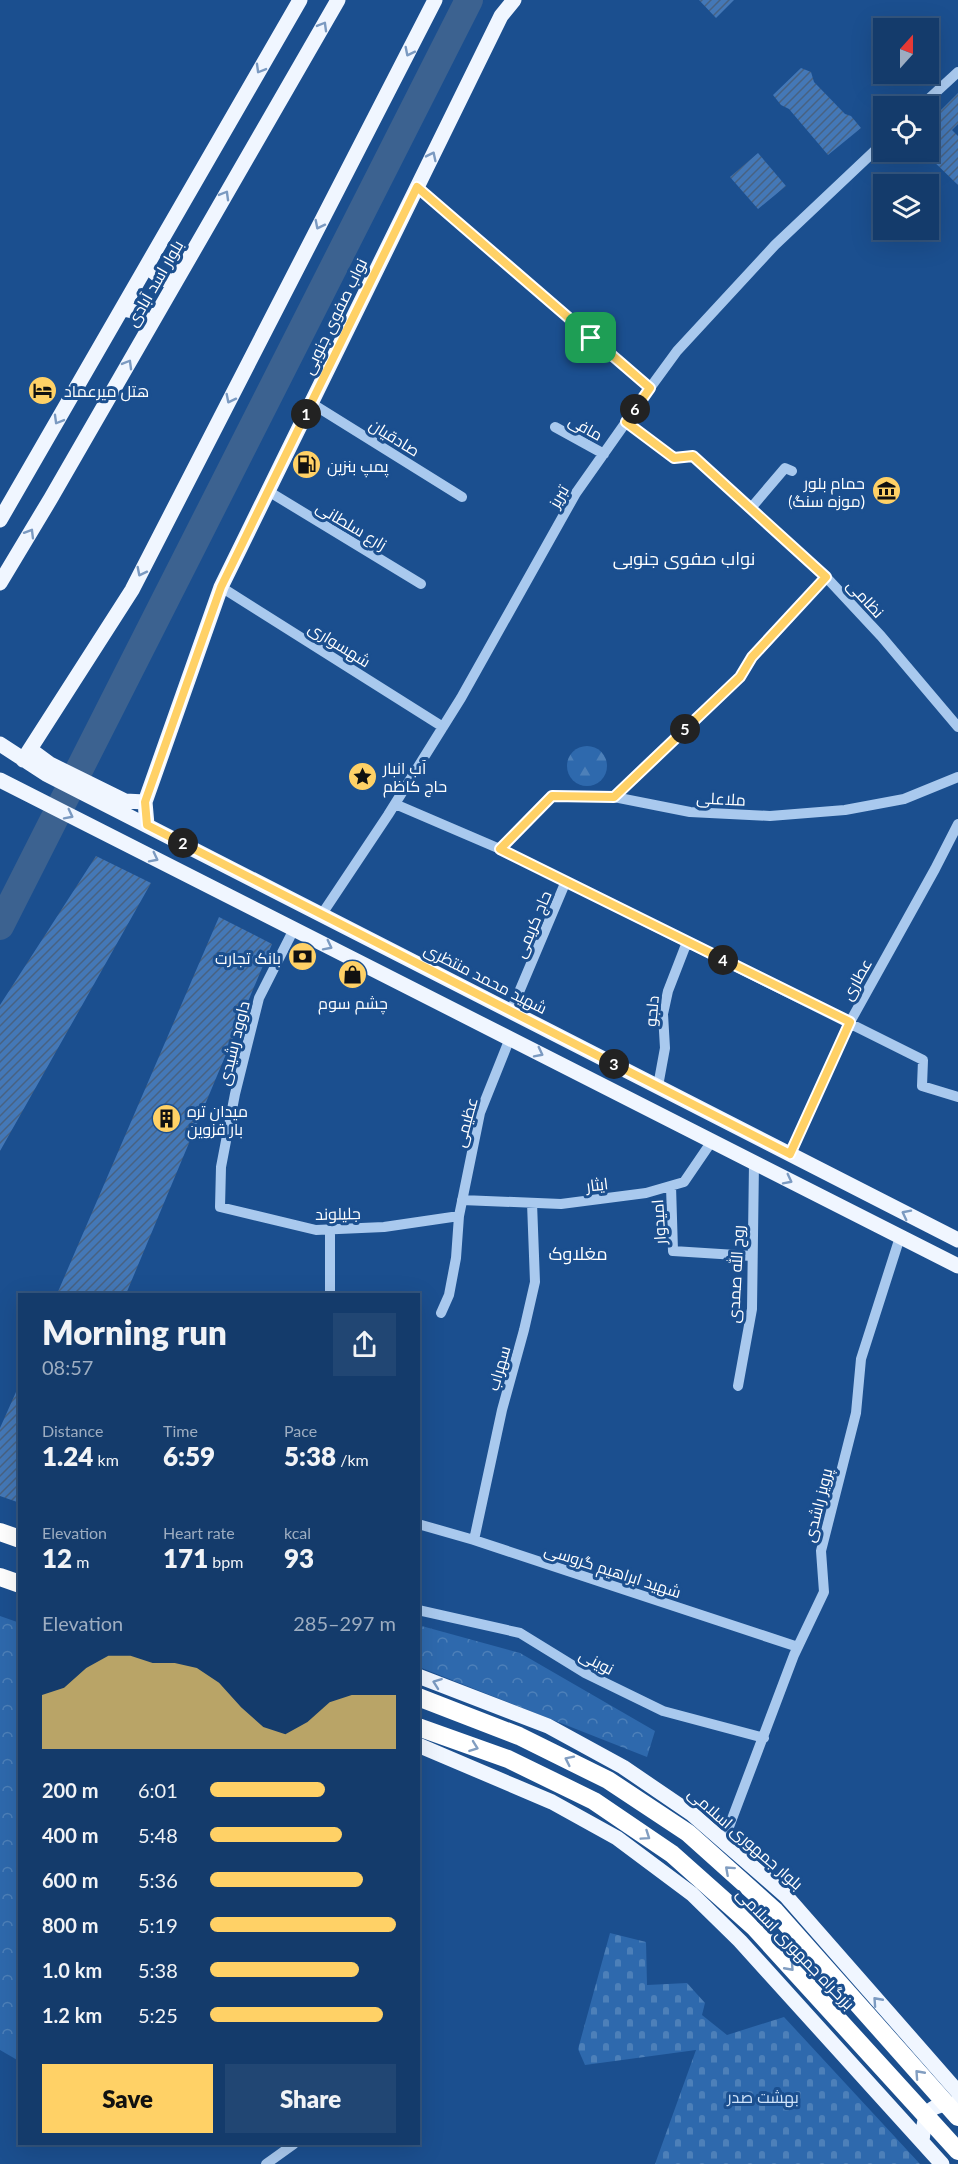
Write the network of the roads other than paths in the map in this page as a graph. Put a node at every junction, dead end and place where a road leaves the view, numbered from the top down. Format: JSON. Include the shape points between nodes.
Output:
{"nodes":[{"id":1,"x":300,"y":0,"type":"edge"},
{"id":2,"x":338,"y":0,"type":"edge"},
{"id":3,"x":435,"y":0,"type":"edge"},
{"id":4,"x":514,"y":0,"type":"edge"},
{"id":5,"x":958,"y":72,"type":"edge"},
{"id":6,"x":932,"y":96,"type":"edge"},
{"id":7,"x":873,"y":152,"type":"edge"},
{"id":8,"x":417,"y":187,"type":"junction"},
{"id":9,"x":147,"y":266,"type":"junction"},
{"id":10,"x":175,"y":282,"type":"junction"},
{"id":11,"x":122,"y":309,"type":"junction"},
{"id":12,"x":150,"y":326,"type":"junction"},
{"id":13,"x":650,"y":388,"type":"junction"},
{"id":14,"x":311,"y":403,"type":"junction"},
{"id":15,"x":626,"y":422,"type":"junction"},
{"id":16,"x":555,"y":427,"type":"dead end"},
{"id":17,"x":604,"y":454,"type":"junction"},
{"id":18,"x":792,"y":471,"type":"dead end"},
{"id":19,"x":268,"y":491,"type":"junction"},
{"id":20,"x":462,"y":497,"type":"dead end"},
{"id":21,"x":751,"y":508,"type":"junction"},
{"id":22,"x":0,"y":520,"type":"edge"},
{"id":23,"x":826,"y":577,"type":"junction"},
{"id":24,"x":0,"y":583,"type":"edge"},
{"id":25,"x":421,"y":584,"type":"dead end"},
{"id":26,"x":221,"y":587,"type":"junction"},
{"id":27,"x":443,"y":727,"type":"junction"},
{"id":28,"x":958,"y":727,"type":"edge"},
{"id":29,"x":0,"y":744,"type":"edge"},
{"id":30,"x":27,"y":755,"type":"junction"},
{"id":31,"x":958,"y":777,"type":"edge"},
{"id":32,"x":0,"y":780,"type":"edge"},
{"id":33,"x":614,"y":797,"type":"junction"},
{"id":34,"x":145,"y":802,"type":"junction"},
{"id":35,"x":395,"y":804,"type":"junction"},
{"id":36,"x":123,"y":806,"type":"junction"},
{"id":37,"x":958,"y":824,"type":"edge"},
{"id":38,"x":147,"y":825,"type":"junction"},
{"id":39,"x":500,"y":849,"type":"junction"},
{"id":40,"x":566,"y":881,"type":"junction"},
{"id":41,"x":322,"y":914,"type":"junction"},
{"id":42,"x":294,"y":929,"type":"junction"},
{"id":43,"x":687,"y":942,"type":"junction"},
{"id":44,"x":511,"y":1011,"type":"junction"},
{"id":45,"x":850,"y":1022,"type":"junction"},
{"id":46,"x":510,"y":1038,"type":"junction"},
{"id":47,"x":658,"y":1086,"type":"junction"},
{"id":48,"x":958,"y":1097,"type":"edge"},
{"id":49,"x":712,"y":1142,"type":"junction"},
{"id":50,"x":790,"y":1154,"type":"junction"},
{"id":51,"x":754,"y":1163,"type":"junction"},
{"id":52,"x":670,"y":1186,"type":"junction"},
{"id":53,"x":462,"y":1200,"type":"junction"},
{"id":54,"x":532,"y":1203,"type":"junction"},
{"id":55,"x":220,"y":1207,"type":"joint"},
{"id":56,"x":459,"y":1216,"type":"junction"},
{"id":57,"x":330,"y":1229,"type":"junction"},
{"id":58,"x":900,"y":1237,"type":"junction"},
{"id":59,"x":958,"y":1240,"type":"edge"},
{"id":60,"x":752,"y":1256,"type":"junction"},
{"id":61,"x":958,"y":1266,"type":"edge"},
{"id":62,"x":330,"y":1293,"type":"edge"},
{"id":63,"x":441,"y":1312,"type":"dead end"},
{"id":64,"x":738,"y":1386,"type":"dead end"},
{"id":65,"x":420,"y":1525,"type":"edge"},
{"id":66,"x":0,"y":1532,"type":"edge"},
{"id":67,"x":18,"y":1538,"type":"edge"},
{"id":68,"x":474,"y":1540,"type":"junction"},
{"id":69,"x":0,"y":1577,"type":"edge"},
{"id":70,"x":18,"y":1583,"type":"edge"},
{"id":71,"x":420,"y":1610,"type":"edge"},
{"id":72,"x":798,"y":1647,"type":"junction"},
{"id":73,"x":420,"y":1677,"type":"edge"},
{"id":74,"x":420,"y":1697,"type":"edge"},
{"id":75,"x":420,"y":1728,"type":"edge"},
{"id":76,"x":764,"y":1738,"type":"junction"},
{"id":77,"x":420,"y":1746,"type":"edge"},
{"id":78,"x":724,"y":1840,"type":"junction"},
{"id":79,"x":958,"y":2092,"type":"edge"},
{"id":80,"x":958,"y":2104,"type":"edge"},
{"id":81,"x":958,"y":2117,"type":"edge"},
{"id":82,"x":922,"y":2141,"type":"junction"},
{"id":83,"x":293,"y":2145,"type":"edge"},
{"id":84,"x":958,"y":2151,"type":"edge"},
{"id":85,"x":266,"y":2164,"type":"edge"},
{"id":86,"x":942,"y":2164,"type":"edge"}],
"edges":[{"from":1,"to":9,"type":"main road","name":"بلوار اسد آبادی","one_way":true},
{"from":10,"to":2,"type":"main road","name":"بلوار اسد آبادی","one_way":true},
{"from":3,"to":30,"type":"main road","one_way":true,"via":[[132,590]]},
{"from":8,"to":4,"type":"main road","name":"نواب صفوی جنوبی","one_way":true,"via":[[501,16]]},
{"from":5,"to":6,"type":"street"},
{"from":7,"to":13,"type":"street","name":"تبریز","via":[[775,244],[677,351]]},
{"from":8,"to":13,"type":"street"},
{"from":8,"to":14,"type":"main road","name":"نواب صفوی جنوبی"},
{"from":9,"to":10,"type":"main road","via":[[162,279]]},
{"from":9,"to":11,"type":"main road","name":"بلوار اسد آبادی"},
{"from":10,"to":12,"type":"main road","name":"بلوار اسد آبادی"},
{"from":11,"to":12,"type":"main road","via":[[141,315]]},
{"from":11,"to":22,"type":"main road","name":"بلوار اسد آبادی","one_way":true},
{"from":24,"to":12,"type":"main road","name":"بلوار اسد آبادی","one_way":true},
{"from":13,"to":15,"type":"street","name":"تبریز"},
{"from":14,"to":19,"type":"main road","name":"نواب صفوی جنوبی"},
{"from":14,"to":20,"type":"street","name":"صادقیان"},
{"from":15,"to":17,"type":"street","name":"تبریز"},
{"from":15,"to":21,"type":"street","name":"نظامی","via":[[674,458],[693,456]]},
{"from":16,"to":17,"type":"street","name":"مافی"},
{"from":17,"to":27,"type":"street","name":"تبریز","via":[[576,493]]},
{"from":18,"to":21,"type":"street","via":[[785,468]]},
{"from":19,"to":25,"type":"street","name":"زارع سلطانی"},
{"from":19,"to":26,"type":"main road","name":"نواب صفوی جنوبی"},
{"from":21,"to":23,"type":"street","name":"نظامی"},
{"from":23,"to":28,"type":"street","name":"نظامی"},
{"from":23,"to":33,"type":"street","via":[[752,657],[740,677]]},
{"from":26,"to":27,"type":"street","name":"شهسواری"},
{"from":26,"to":34,"type":"main road","name":"نواب صفوی جنوبی"},
{"from":27,"to":35,"type":"street","name":"تبریز"},
{"from":29,"to":30,"type":"main road","name":"شهید محمد منتظری"},
{"from":30,"to":36,"type":"main road","name":"شهید محمد منتظری"},
{"from":31,"to":33,"type":"street","name":"ملاعلی","via":[[904,799],[845,810],[770,816],[690,812]]},
{"from":32,"to":42,"type":"main road","one_way":true},
{"from":33,"to":39,"type":"street","name":"ملاعلی","via":[[552,796]]},
{"from":34,"to":36,"type":"main road"},
{"from":34,"to":38,"type":"main road","name":"نواب صفوی جنوبی"},
{"from":35,"to":39,"type":"street"},
{"from":35,"to":41,"type":"street","name":"تبریز"},
{"from":36,"to":38,"type":"main road","name":"شهید محمد منتظری"},
{"from":37,"to":45,"type":"street","name":"عطاری"},
{"from":38,"to":41,"type":"main road","name":"شهید محمد منتظری"},
{"from":39,"to":40,"type":"street"},
{"from":40,"to":43,"type":"street"},
{"from":40,"to":44,"type":"street","name":"حاج کریمی"},
{"from":41,"to":44,"type":"main road","name":"شهید محمد منتظری"},
{"from":42,"to":46,"type":"main road","one_way":true},
{"from":42,"to":55,"type":"street","name":"داوود رشیدی","via":[[260,998],[223,1156]]},
{"from":43,"to":45,"type":"street"},
{"from":43,"to":47,"type":"street","name":"دلجو","via":[[663,1014],[665,1048]]},
{"from":44,"to":47,"type":"main road","name":"شهید محمد منتظری"},
{"from":45,"to":48,"type":"street","via":[[923,1060],[922,1086]]},
{"from":45,"to":50,"type":"street","name":"عطاری"},
{"from":46,"to":49,"type":"main road","one_way":true},
{"from":46,"to":53,"type":"street","name":"عظیمی","via":[[480,1113]]},
{"from":47,"to":50,"type":"main road","name":"شهید محمد منتظری"},
{"from":49,"to":51,"type":"main road"},
{"from":49,"to":52,"type":"street","name":"ایثار","via":[[684,1182]]},
{"from":59,"to":50,"type":"main road","name":"شهید محمد منتظری","one_way":true},
{"from":51,"to":58,"type":"main road","one_way":true},
{"from":51,"to":60,"type":"street","name":"روح الله صمدی"},
{"from":52,"to":54,"type":"street","name":"ایثار","via":[[571,1203]]},
{"from":52,"to":60,"type":"street","name":"امیدوار","via":[[673,1251]]},
{"from":53,"to":54,"type":"street","name":"ایثار"},
{"from":53,"to":56,"type":"street","name":"عظیمی"},
{"from":54,"to":68,"type":"street","name":"سهراب","via":[[535,1282]]},
{"from":55,"to":57,"type":"street","name":"جلیلوند","via":[[316,1230]]},
{"from":56,"to":57,"type":"street","name":"جلیلوند","via":[[410,1224]]},
{"from":56,"to":63,"type":"street","name":"عظیمی","via":[[456,1258]]},
{"from":57,"to":62,"type":"street"},
{"from":58,"to":61,"type":"main road"},
{"from":58,"to":72,"type":"street","name":"پرویز راشدی","via":[[861,1359],[856,1413],[821,1551],[824,1592]]},
{"from":60,"to":64,"type":"street","name":"روح الله صمدی","via":[[752,1309]]},
{"from":65,"to":68,"type":"street","name":"شهید ابراهیم گروسی"},
{"from":66,"to":67,"type":"highway"},
{"from":68,"to":72,"type":"street","name":"شهید ابراهیم گروسی"},
{"from":69,"to":70,"type":"highway"},
{"from":71,"to":76,"type":"street","name":"نوینی","via":[[520,1633],[585,1673],[663,1711]]},
{"from":72,"to":76,"type":"street","name":"پرویز راشدی"},
{"from":78,"to":73,"type":"main road","name":"بلوار جمهوری اسلامی","one_way":true,"via":[[623,1767],[548,1726]]},
{"from":81,"to":74,"type":"highway","name":"بزرگراه جمهوری اسلامی","one_way":true,"via":[[775,1911],[688,1833],[608,1780],[519,1736]]},
{"from":75,"to":84,"type":"highway","name":"بزرگراه جمهوری اسلامی","one_way":true,"via":[[508,1759],[594,1802],[672,1854],[754,1927]]},
{"from":76,"to":78,"type":"street","name":"پرویز راشدی"},
{"from":77,"to":82,"type":"main road","via":[[552,1802],[617,1838],[692,1894],[741,1941]]},
{"from":79,"to":78,"type":"main road","name":"بلوار جمهوری اسلامی","one_way":true,"via":[[786,1896]]},
{"from":80,"to":82,"type":"main road","via":[[939,2104],[930,2110]]},
{"from":82,"to":86,"type":"main road"},
{"from":83,"to":85,"type":"street"}]}
